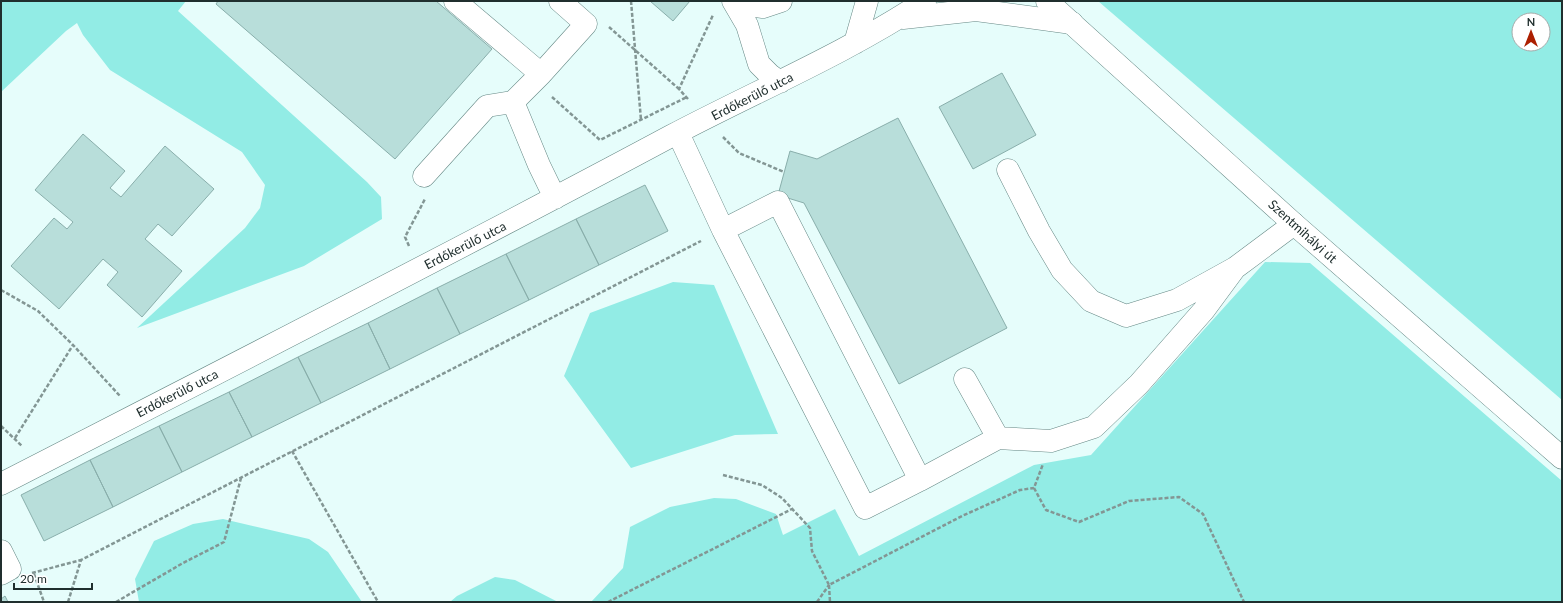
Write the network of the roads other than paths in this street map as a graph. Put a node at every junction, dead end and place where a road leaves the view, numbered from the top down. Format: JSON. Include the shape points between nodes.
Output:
{"nodes":[{"id":1,"x":455,"y":1,"type":"edge"},
{"id":2,"x":560,"y":1,"type":"edge"},
{"id":3,"x":781,"y":1,"type":"edge"},
{"id":4,"x":867,"y":1,"type":"edge"},
{"id":5,"x":926,"y":1,"type":"edge"},
{"id":6,"x":1046,"y":1,"type":"edge"},
{"id":7,"x":728,"y":5,"type":"edge"},
{"id":8,"x":898,"y":19,"type":"junction"},
{"id":9,"x":1072,"y":23,"type":"junction"},
{"id":10,"x":855,"y":43,"type":"junction"},
{"id":11,"x":759,"y":64,"type":"junction"},
{"id":12,"x":537,"y":78,"type":"junction"},
{"id":13,"x":780,"y":82,"type":"junction"},
{"id":14,"x":749,"y":97,"type":"junction"},
{"id":15,"x":513,"y":102,"type":"junction"},
{"id":16,"x":678,"y":133,"type":"junction"},
{"id":17,"x":1008,"y":170,"type":"dead end"},
{"id":18,"x":424,"y":176,"type":"road end"},
{"id":19,"x":555,"y":198,"type":"junction"},
{"id":20,"x":1294,"y":224,"type":"junction"},
{"id":21,"x":723,"y":230,"type":"junction"},
{"id":22,"x":1235,"y":268,"type":"junction"},
{"id":23,"x":965,"y":379,"type":"dead end"},
{"id":24,"x":998,"y":438,"type":"junction"},
{"id":25,"x":1562,"y":458,"type":"edge"},
{"id":26,"x":920,"y":480,"type":"junction"},
{"id":27,"x":1,"y":484,"type":"edge"}],
"edges":[{"from":1,"to":12,"type":"street"},
{"from":2,"to":12,"type":"street","via":[[586,24]]},
{"from":3,"to":7,"type":"street","via":[[763,7]]},
{"from":4,"to":10,"type":"street"},
{"from":5,"to":8,"type":"street","name":"Erdőkerülő utca"},
{"from":6,"to":9,"type":"street","name":"Szentmihályi út"},
{"from":7,"to":11,"type":"street","via":[[747,25]]},
{"from":8,"to":9,"type":"street","via":[[976,10]]},
{"from":8,"to":10,"type":"street","name":"Erdőkerülő utca"},
{"from":9,"to":20,"type":"street","name":"Szentmihályi út"},
{"from":10,"to":13,"type":"street","name":"Erdőkerülő utca"},
{"from":11,"to":13,"type":"street"},
{"from":11,"to":14,"type":"street"},
{"from":12,"to":15,"type":"street"},
{"from":13,"to":14,"type":"street","name":"Erdőkerülő utca"},
{"from":14,"to":16,"type":"street","name":"Erdőkerülő utca"},
{"from":15,"to":18,"type":"street","via":[[487,106]]},
{"from":15,"to":19,"type":"street"},
{"from":16,"to":19,"type":"street","name":"Erdőkerülő utca"},
{"from":16,"to":21,"type":"street"},
{"from":17,"to":22,"type":"street","via":[[1062,270],[1091,301],[1126,316],[1177,300]]},
{"from":19,"to":27,"type":"street","name":"Erdőkerülő utca"},
{"from":20,"to":22,"type":"street"},
{"from":20,"to":25,"type":"street","name":"Szentmihályi út"},
{"from":21,"to":26,"type":"street","via":[[865,508]]},
{"from":21,"to":26,"type":"street","via":[[778,202]]},
{"from":22,"to":24,"type":"street","via":[[1204,310],[1144,378],[1094,427],[1051,441]]},
{"from":23,"to":24,"type":"street"},
{"from":24,"to":26,"type":"street"}]}
